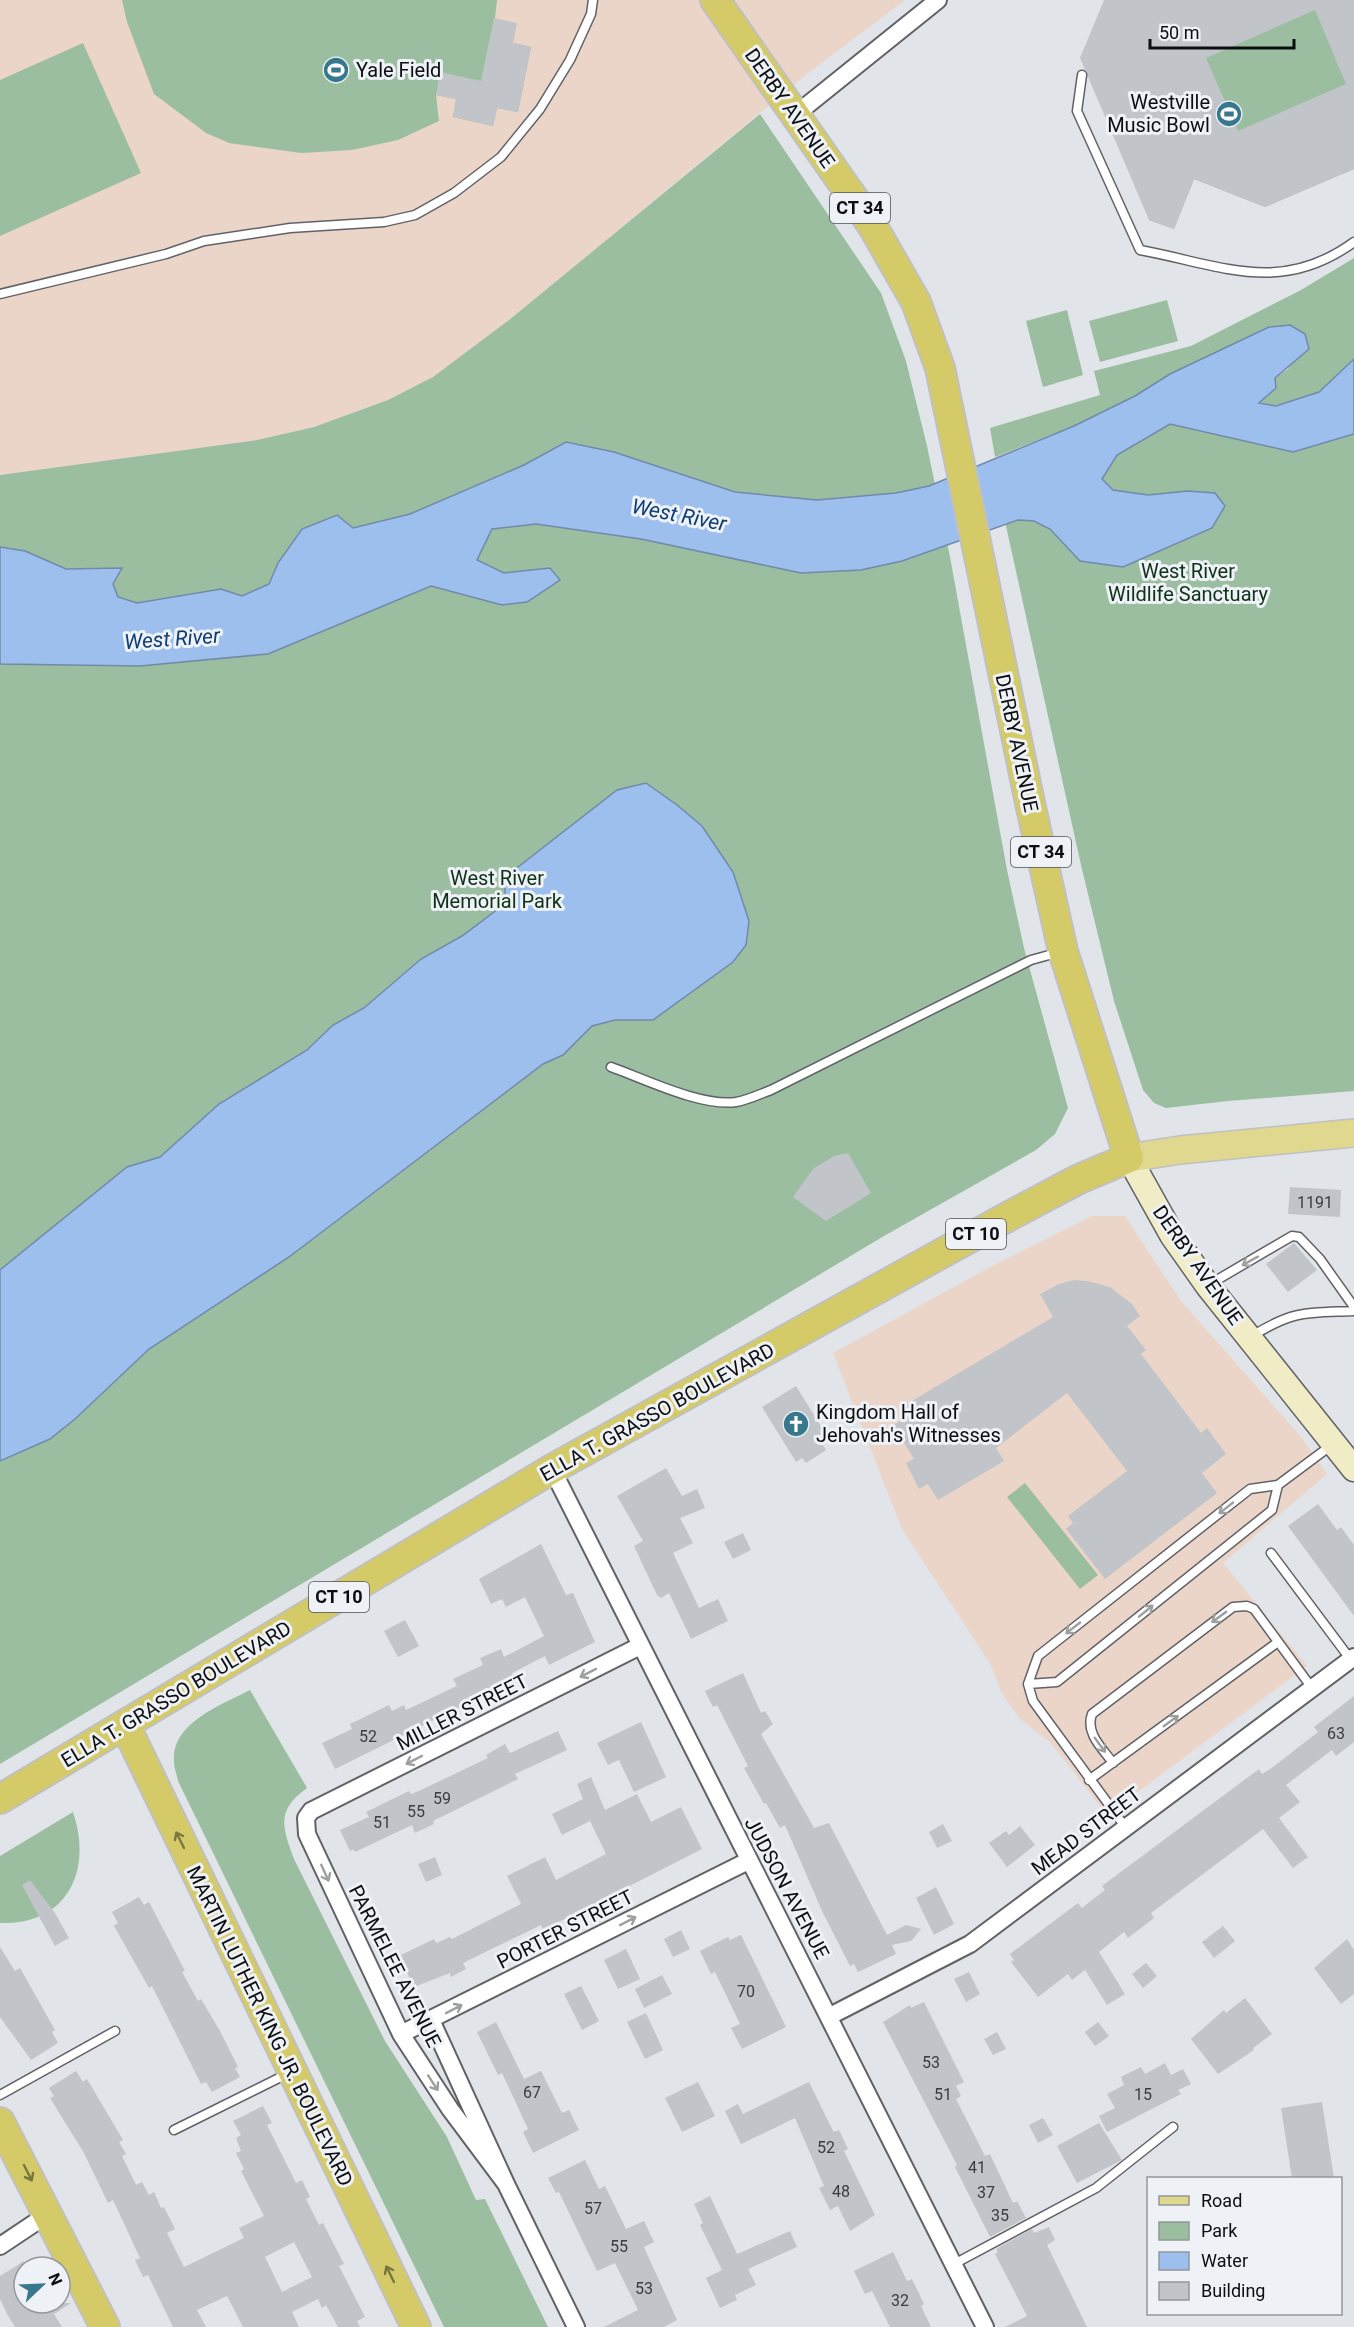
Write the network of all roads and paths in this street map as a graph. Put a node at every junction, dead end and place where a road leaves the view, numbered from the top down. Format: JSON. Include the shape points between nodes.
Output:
{"nodes":[{"id":1,"x":593,"y":0,"type":"edge"},
{"id":2,"x":715,"y":0,"type":"edge"},
{"id":3,"x":938,"y":0,"type":"edge"},
{"id":4,"x":1082,"y":75,"type":"dead end"},
{"id":5,"x":795,"y":115,"type":"junction"},
{"id":6,"x":1354,"y":242,"type":"edge"},
{"id":7,"x":0,"y":294,"type":"edge"},
{"id":8,"x":1063,"y":951,"type":"junction"},
{"id":9,"x":611,"y":1067,"type":"dead end"},
{"id":10,"x":1354,"y":1133,"type":"edge"},
{"id":11,"x":1129,"y":1158,"type":"junction"},
{"id":12,"x":1208,"y":1286,"type":"junction"},
{"id":13,"x":1354,"y":1309,"type":"edge"},
{"id":14,"x":1249,"y":1338,"type":"junction"},
{"id":15,"x":1333,"y":1443,"type":"junction"},
{"id":16,"x":552,"y":1468,"type":"junction"},
{"id":17,"x":1354,"y":1469,"type":"edge"},
{"id":18,"x":1278,"y":1485,"type":"junction"},
{"id":19,"x":1271,"y":1553,"type":"dead end"},
{"id":20,"x":1278,"y":1642,"type":"junction"},
{"id":21,"x":640,"y":1647,"type":"junction"},
{"id":22,"x":1352,"y":1658,"type":"edge"},
{"id":23,"x":1028,"y":1684,"type":"junction"},
{"id":24,"x":1312,"y":1688,"type":"junction"},
{"id":25,"x":125,"y":1725,"type":"junction"},
{"id":26,"x":1113,"y":1763,"type":"junction"},
{"id":27,"x":1089,"y":1780,"type":"junction"},
{"id":28,"x":0,"y":1799,"type":"edge"},
{"id":29,"x":306,"y":1818,"type":"joint"},
{"id":30,"x":1126,"y":1827,"type":"junction"},
{"id":31,"x":748,"y":1861,"type":"junction"},
{"id":32,"x":830,"y":2016,"type":"junction"},
{"id":33,"x":431,"y":2020,"type":"junction"},
{"id":34,"x":115,"y":2031,"type":"dead end"},
{"id":35,"x":401,"y":2034,"type":"junction"},
{"id":36,"x":292,"y":2072,"type":"junction"},
{"id":37,"x":0,"y":2095,"type":"edge"},
{"id":38,"x":0,"y":2122,"type":"edge"},
{"id":39,"x":1173,"y":2127,"type":"dead end"},
{"id":40,"x":174,"y":2130,"type":"dead end"},
{"id":41,"x":506,"y":2184,"type":"junction"},
{"id":42,"x":48,"y":2214,"type":"junction"},
{"id":43,"x":0,"y":2246,"type":"edge"},
{"id":44,"x":954,"y":2264,"type":"junction"},
{"id":45,"x":105,"y":2327,"type":"edge"},
{"id":46,"x":416,"y":2327,"type":"edge"},
{"id":47,"x":576,"y":2327,"type":"edge"},
{"id":48,"x":985,"y":2327,"type":"edge"}],
"edges":[{"from":1,"to":7,"type":"lane","via":[[591,14],[570,60],[540,109],[501,157],[454,193],[415,215],[384,222],[290,228],[204,241],[166,254]]},
{"from":2,"to":5,"type":"highway","name":"DERBY AVENUE","number":"CT 34"},
{"from":3,"to":5,"type":"street"},
{"from":4,"to":6,"type":"lane","via":[[1077,111],[1140,250],[1268,274],[1299,270],[1335,256]]},
{"from":5,"to":8,"type":"highway","name":"DERBY AVENUE","number":"CT 34","via":[[872,225],[916,302],[940,368]]},
{"from":8,"to":9,"type":"lane","via":[[1031,960],[771,1090],[737,1102],[691,1096]]},
{"from":8,"to":11,"type":"highway","name":"DERBY AVENUE","number":"CT 34"},
{"from":10,"to":11,"type":"main road","name":"ELLA T. GRASSO BOULEVARD","number":"CT 10"},
{"from":11,"to":12,"type":"main road","name":"DERBY AVENUE","via":[[1172,1235]]},
{"from":11,"to":16,"type":"highway","name":"ELLA T. GRASSO BOULEVARD","number":"CT 10","via":[[1001,1220]]},
{"from":13,"to":12,"type":"lane","one_way":true,"via":[[1320,1259],[1299,1237],[1293,1236]]},
{"from":12,"to":14,"type":"main road","name":"DERBY AVENUE"},
{"from":13,"to":14,"type":"lane","via":[[1299,1313],[1276,1321]]},
{"from":14,"to":15,"type":"main road","name":"DERBY AVENUE"},
{"from":15,"to":17,"type":"main road","name":"DERBY AVENUE"},
{"from":15,"to":18,"type":"lane"},
{"from":16,"to":21,"type":"street","name":"JUDSON AVENUE"},
{"from":16,"to":25,"type":"highway","name":"ELLA T. GRASSO BOULEVARD","number":"CT 10"},
{"from":18,"to":23,"type":"lane","one_way":true,"via":[[1250,1489],[1038,1656]]},
{"from":23,"to":18,"type":"lane","one_way":true,"via":[[1057,1682],[1067,1675],[1272,1510]]},
{"from":19,"to":22,"type":"lane"},
{"from":20,"to":24,"type":"lane"},
{"from":26,"to":20,"type":"lane","one_way":true},
{"from":20,"to":26,"type":"lane","one_way":true,"via":[[1247,1606],[1233,1608],[1221,1616],[1092,1714],[1091,1731]]},
{"from":21,"to":29,"type":"street","name":"MILLER STREET","one_way":true,"via":[[311,1811]]},
{"from":21,"to":31,"type":"street","name":"JUDSON AVENUE"},
{"from":22,"to":24,"type":"street","name":"MEAD STREET"},
{"from":23,"to":27,"type":"lane","via":[[1043,1718]]},
{"from":24,"to":30,"type":"street","name":"MEAD STREET"},
{"from":25,"to":28,"type":"highway","name":"ELLA T. GRASSO BOULEVARD","number":"CT 10"},
{"from":36,"to":25,"type":"highway","name":"MARTIN LUTHER KING JR. BOULEVARD","one_way":true},
{"from":26,"to":27,"type":"lane"},
{"from":27,"to":30,"type":"lane"},
{"from":29,"to":35,"type":"street","name":"PARMELEE AVENUE","one_way":true,"via":[[307,1834]]},
{"from":30,"to":32,"type":"street","name":"MEAD STREET","via":[[970,1944]]},
{"from":31,"to":32,"type":"street","name":"JUDSON AVENUE"},
{"from":33,"to":31,"type":"street","name":"PORTER STREET","one_way":true},
{"from":32,"to":44,"type":"street","name":"JUDSON AVENUE"},
{"from":33,"to":35,"type":"street","name":"PORTER STREET"},
{"from":33,"to":41,"type":"street","name":"PARMELEE AVENUE"},
{"from":34,"to":37,"type":"lane"},
{"from":35,"to":41,"type":"street","name":"PARMELEE AVENUE","one_way":true},
{"from":36,"to":40,"type":"lane"},
{"from":46,"to":36,"type":"highway","name":"MARTIN LUTHER KING JR. BOULEVARD","one_way":true},
{"from":38,"to":42,"type":"highway","one_way":true},
{"from":39,"to":44,"type":"lane","via":[[1096,2188]]},
{"from":41,"to":47,"type":"street","name":"PARMELEE AVENUE"},
{"from":42,"to":43,"type":"street"},
{"from":42,"to":45,"type":"highway"},
{"from":44,"to":48,"type":"street","name":"JUDSON AVENUE"}]}
